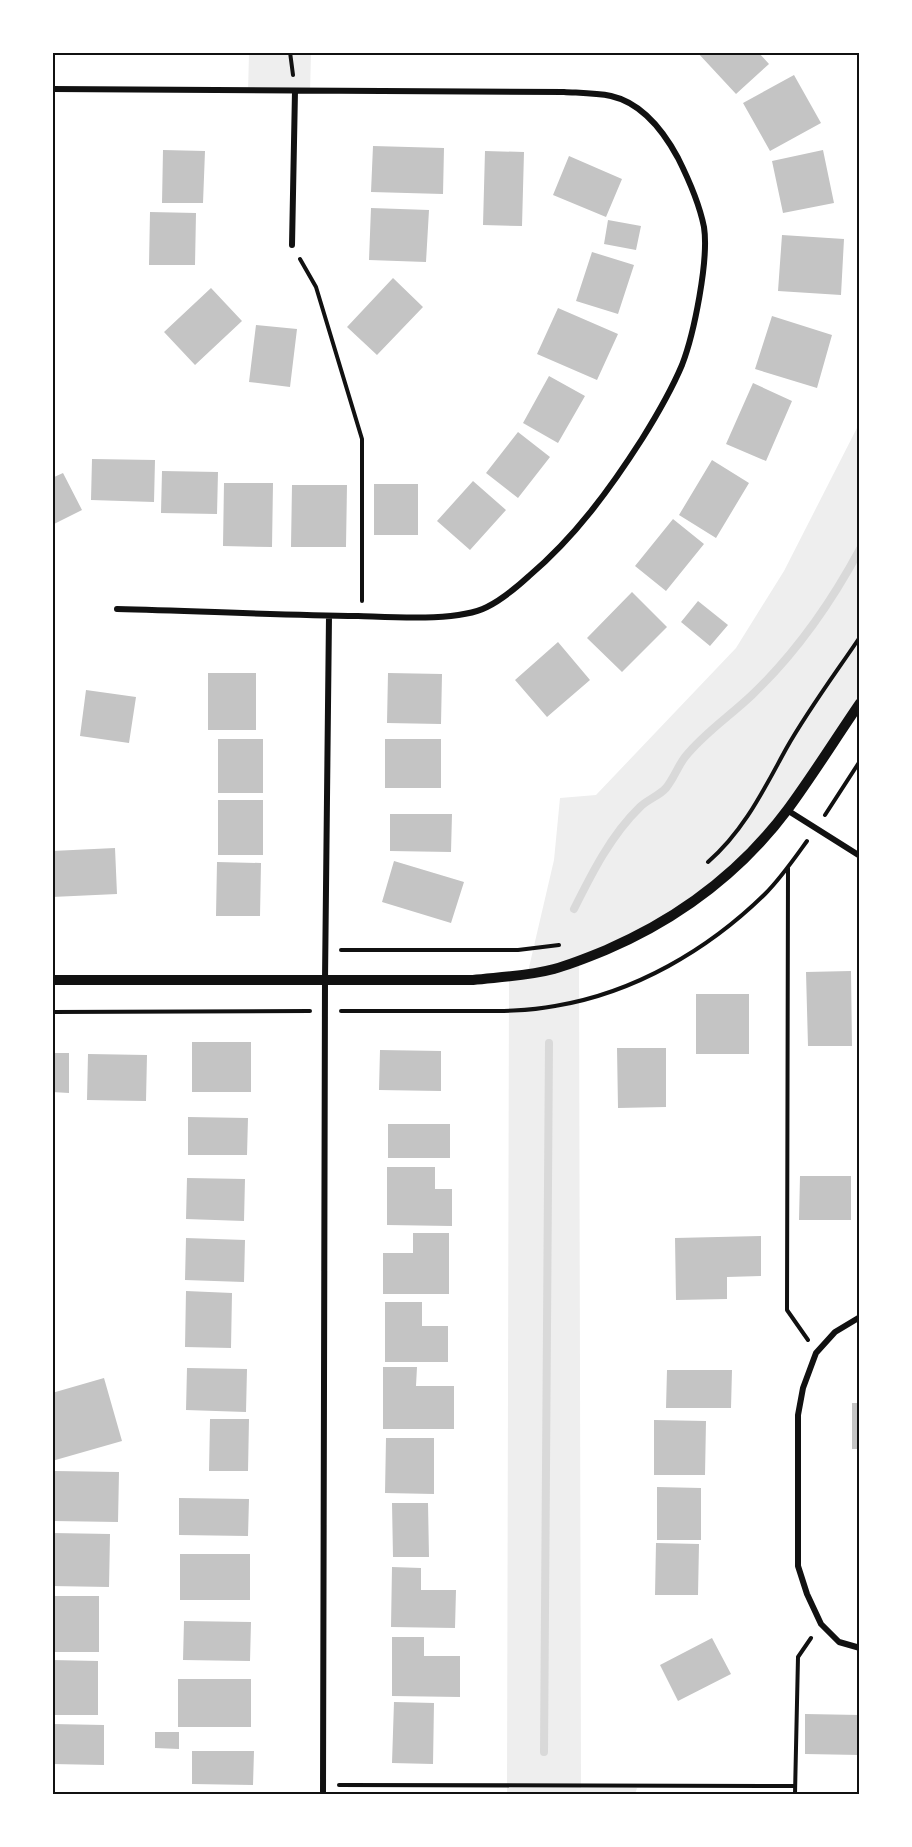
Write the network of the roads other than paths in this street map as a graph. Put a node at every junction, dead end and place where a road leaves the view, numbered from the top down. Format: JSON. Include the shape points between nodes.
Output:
{"nodes":[{"id":1,"x":52,"y":89,"type":"edge"},
{"id":2,"x":295,"y":91,"type":"junction"},
{"id":3,"x":292,"y":245,"type":"road end"},
{"id":4,"x":117,"y":609,"type":"dead end"},
{"id":5,"x":329,"y":616,"type":"junction"},
{"id":6,"x":860,"y":703,"type":"edge"},
{"id":7,"x":787,"y":810,"type":"junction"},
{"id":8,"x":860,"y":856,"type":"edge"},
{"id":9,"x":325,"y":979,"type":"junction"},
{"id":10,"x":52,"y":980,"type":"edge"},
{"id":11,"x":860,"y":1317,"type":"edge"},
{"id":12,"x":860,"y":1648,"type":"edge"},
{"id":13,"x":323,"y":1794,"type":"edge"}],
"edges":[{"from":1,"to":2,"type":"street"},
{"from":2,"to":3,"type":"street"},
{"from":2,"to":5,"type":"street","via":[[564,92],[614,96],[650,120],[668,140],[694,193],[704,228],[705,255],[699,294],[682,364],[667,398],[624,467],[570,538],[514,589],[486,608],[453,616]]},
{"from":4,"to":5,"type":"street"},
{"from":5,"to":9,"type":"street"},
{"from":6,"to":7,"type":"street"},
{"from":7,"to":8,"type":"street"},
{"from":7,"to":9,"type":"street","via":[[759,844],[698,899],[632,939],[591,956],[554,969],[473,980]]},
{"from":9,"to":10,"type":"street"},
{"from":9,"to":13,"type":"street"},
{"from":11,"to":12,"type":"street","via":[[835,1332],[816,1353],[798,1415],[798,1566],[821,1624],[839,1642]]}]}
